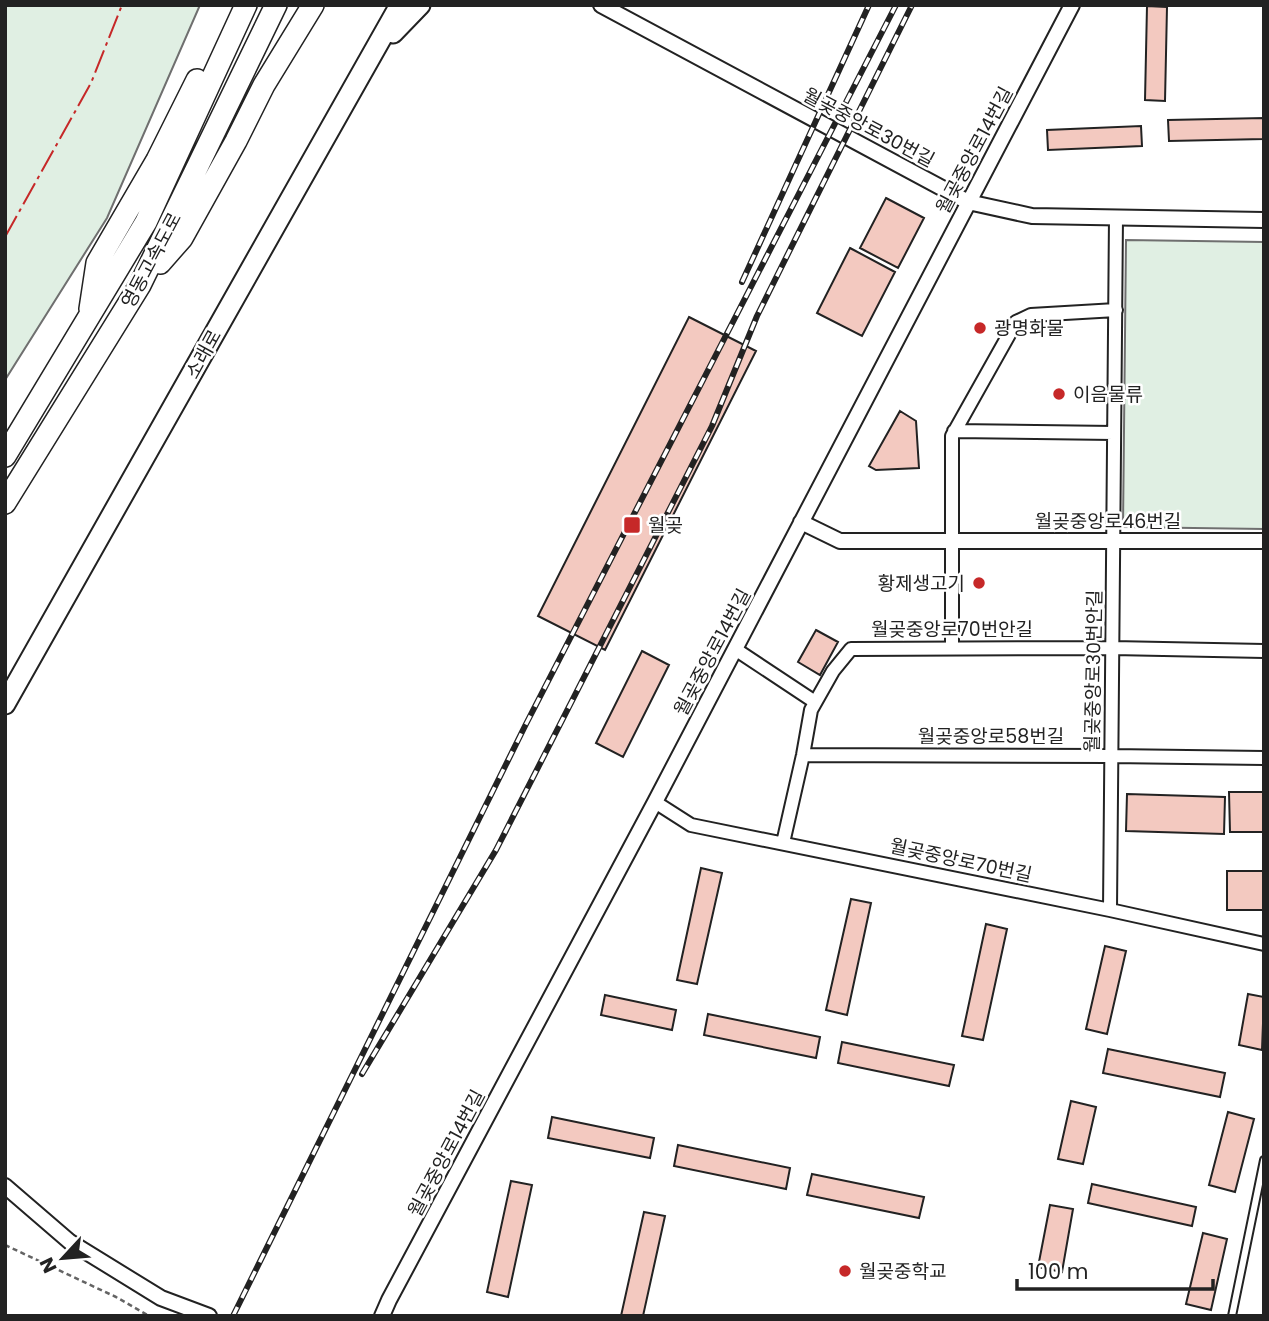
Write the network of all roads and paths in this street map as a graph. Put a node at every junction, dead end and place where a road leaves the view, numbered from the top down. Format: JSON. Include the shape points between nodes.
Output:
{"nodes":[{"id":1,"x":232,"y":5,"type":"edge"},
{"id":2,"x":246,"y":5,"type":"edge"},
{"id":3,"x":276,"y":5,"type":"edge"},
{"id":4,"x":313,"y":5,"type":"edge"},
{"id":5,"x":400,"y":5,"type":"edge"},
{"id":6,"x":420,"y":5,"type":"edge"},
{"id":7,"x":601,"y":5,"type":"edge"},
{"id":8,"x":1072,"y":5,"type":"edge"},
{"id":9,"x":371,"y":56,"type":"junction"},
{"id":10,"x":968,"y":202,"type":"junction"},
{"id":11,"x":1116,"y":217,"type":"junction"},
{"id":12,"x":1264,"y":220,"type":"edge"},
{"id":13,"x":140,"y":285,"type":"junction"},
{"id":14,"x":1116,"y":310,"type":"junction"},
{"id":15,"x":88,"y":319,"type":"junction"},
{"id":16,"x":954,"y":431,"type":"junction"},
{"id":17,"x":1114,"y":433,"type":"junction"},
{"id":18,"x":5,"y":456,"type":"edge"},
{"id":19,"x":5,"y":503,"type":"edge"},
{"id":20,"x":802,"y":522,"type":"junction"},
{"id":21,"x":951,"y":540,"type":"junction"},
{"id":22,"x":1114,"y":540,"type":"junction"},
{"id":23,"x":1264,"y":541,"type":"edge"},
{"id":24,"x":952,"y":648,"type":"junction"},
{"id":25,"x":1113,"y":648,"type":"junction"},
{"id":26,"x":735,"y":649,"type":"junction"},
{"id":27,"x":1264,"y":651,"type":"edge"},
{"id":28,"x":815,"y":702,"type":"junction"},
{"id":29,"x":5,"y":704,"type":"edge"},
{"id":30,"x":803,"y":755,"type":"junction"},
{"id":31,"x":1111,"y":756,"type":"junction"},
{"id":32,"x":1264,"y":758,"type":"edge"},
{"id":33,"x":655,"y":802,"type":"junction"},
{"id":34,"x":783,"y":843,"type":"junction"},
{"id":35,"x":1110,"y":910,"type":"junction"},
{"id":36,"x":1264,"y":944,"type":"edge"},
{"id":37,"x":1264,"y":1160,"type":"edge"},
{"id":38,"x":5,"y":1186,"type":"edge"},
{"id":39,"x":5,"y":1245,"type":"edge"},
{"id":40,"x":149,"y":1316,"type":"edge"},
{"id":41,"x":209,"y":1316,"type":"edge"},
{"id":42,"x":382,"y":1316,"type":"edge"},
{"id":43,"x":1232,"y":1316,"type":"edge"}],
"edges":[{"from":1,"to":15,"type":"highway","via":[[157,160],[97,263]]},
{"from":2,"to":15,"type":"highway","name":"영동고속도로","via":[[146,222]]},
{"from":3,"to":13,"type":"highway","name":"영동고속도로"},
{"from":4,"to":13,"type":"highway","via":[[264,85],[182,238]]},
{"from":5,"to":9,"type":"main road","name":"소래로"},
{"from":6,"to":9,"type":"main road"},
{"from":7,"to":10,"type":"street","name":"월곶중앙로30번길"},
{"from":8,"to":10,"type":"street","name":"월곶중앙로14번길"},
{"from":9,"to":29,"type":"main road","name":"소래로"},
{"from":10,"to":11,"type":"street","name":"월곶중앙로30번길","via":[[1032,216]]},
{"from":10,"to":20,"type":"street","name":"월곶중앙로14번길"},
{"from":11,"to":12,"type":"street","name":"월곶중앙로30번길"},
{"from":11,"to":14,"type":"street","name":"월곶중앙로30번안길"},
{"from":13,"to":19,"type":"highway","name":"영동고속도로"},
{"from":14,"to":16,"type":"street","via":[[1031,315],[1016,322]]},
{"from":14,"to":17,"type":"street","name":"월곶중앙로30번안길"},
{"from":15,"to":18,"type":"highway","name":"영동고속도로"},
{"from":16,"to":17,"type":"street"},
{"from":16,"to":21,"type":"street"},
{"from":17,"to":22,"type":"street","name":"월곶중앙로30번안길"},
{"from":20,"to":21,"type":"street","name":"월곶중앙로46번길","via":[[840,541]]},
{"from":20,"to":26,"type":"street","name":"월곶중앙로14번길"},
{"from":21,"to":22,"type":"street","name":"월곶중앙로46번길"},
{"from":21,"to":24,"type":"street"},
{"from":22,"to":23,"type":"street","name":"월곶중앙로46번길"},
{"from":22,"to":25,"type":"street","name":"월곶중앙로30번안길"},
{"from":24,"to":25,"type":"street","name":"월곶중앙로70번안길"},
{"from":24,"to":28,"type":"street","name":"월곶중앙로70번안길","via":[[851,649]]},
{"from":25,"to":27,"type":"street","name":"월곶중앙로70번안길"},
{"from":25,"to":31,"type":"street","name":"월곶중앙로30번안길"},
{"from":26,"to":28,"type":"street"},
{"from":26,"to":33,"type":"street","name":"월곶중앙로14번길"},
{"from":28,"to":30,"type":"street","name":"월곶중앙로70번안길"},
{"from":30,"to":31,"type":"street","name":"월곶중앙로58번길"},
{"from":30,"to":34,"type":"street","name":"월곶중앙로70번안길"},
{"from":31,"to":32,"type":"street","name":"월곶중앙로58번길"},
{"from":31,"to":35,"type":"street","name":"월곶중앙로30번안길"},
{"from":33,"to":34,"type":"street","name":"월곶중앙로70번길","via":[[691,825]]},
{"from":33,"to":42,"type":"street","name":"월곶중앙로14번길"},
{"from":34,"to":35,"type":"street","name":"월곶중앙로70번길"},
{"from":35,"to":36,"type":"street","name":"월곶중앙로70번길"},
{"from":37,"to":43,"type":"lane"},
{"from":38,"to":41,"type":"street","via":[[70,1242],[161,1298]]},
{"from":39,"to":40,"type":"path"}]}
